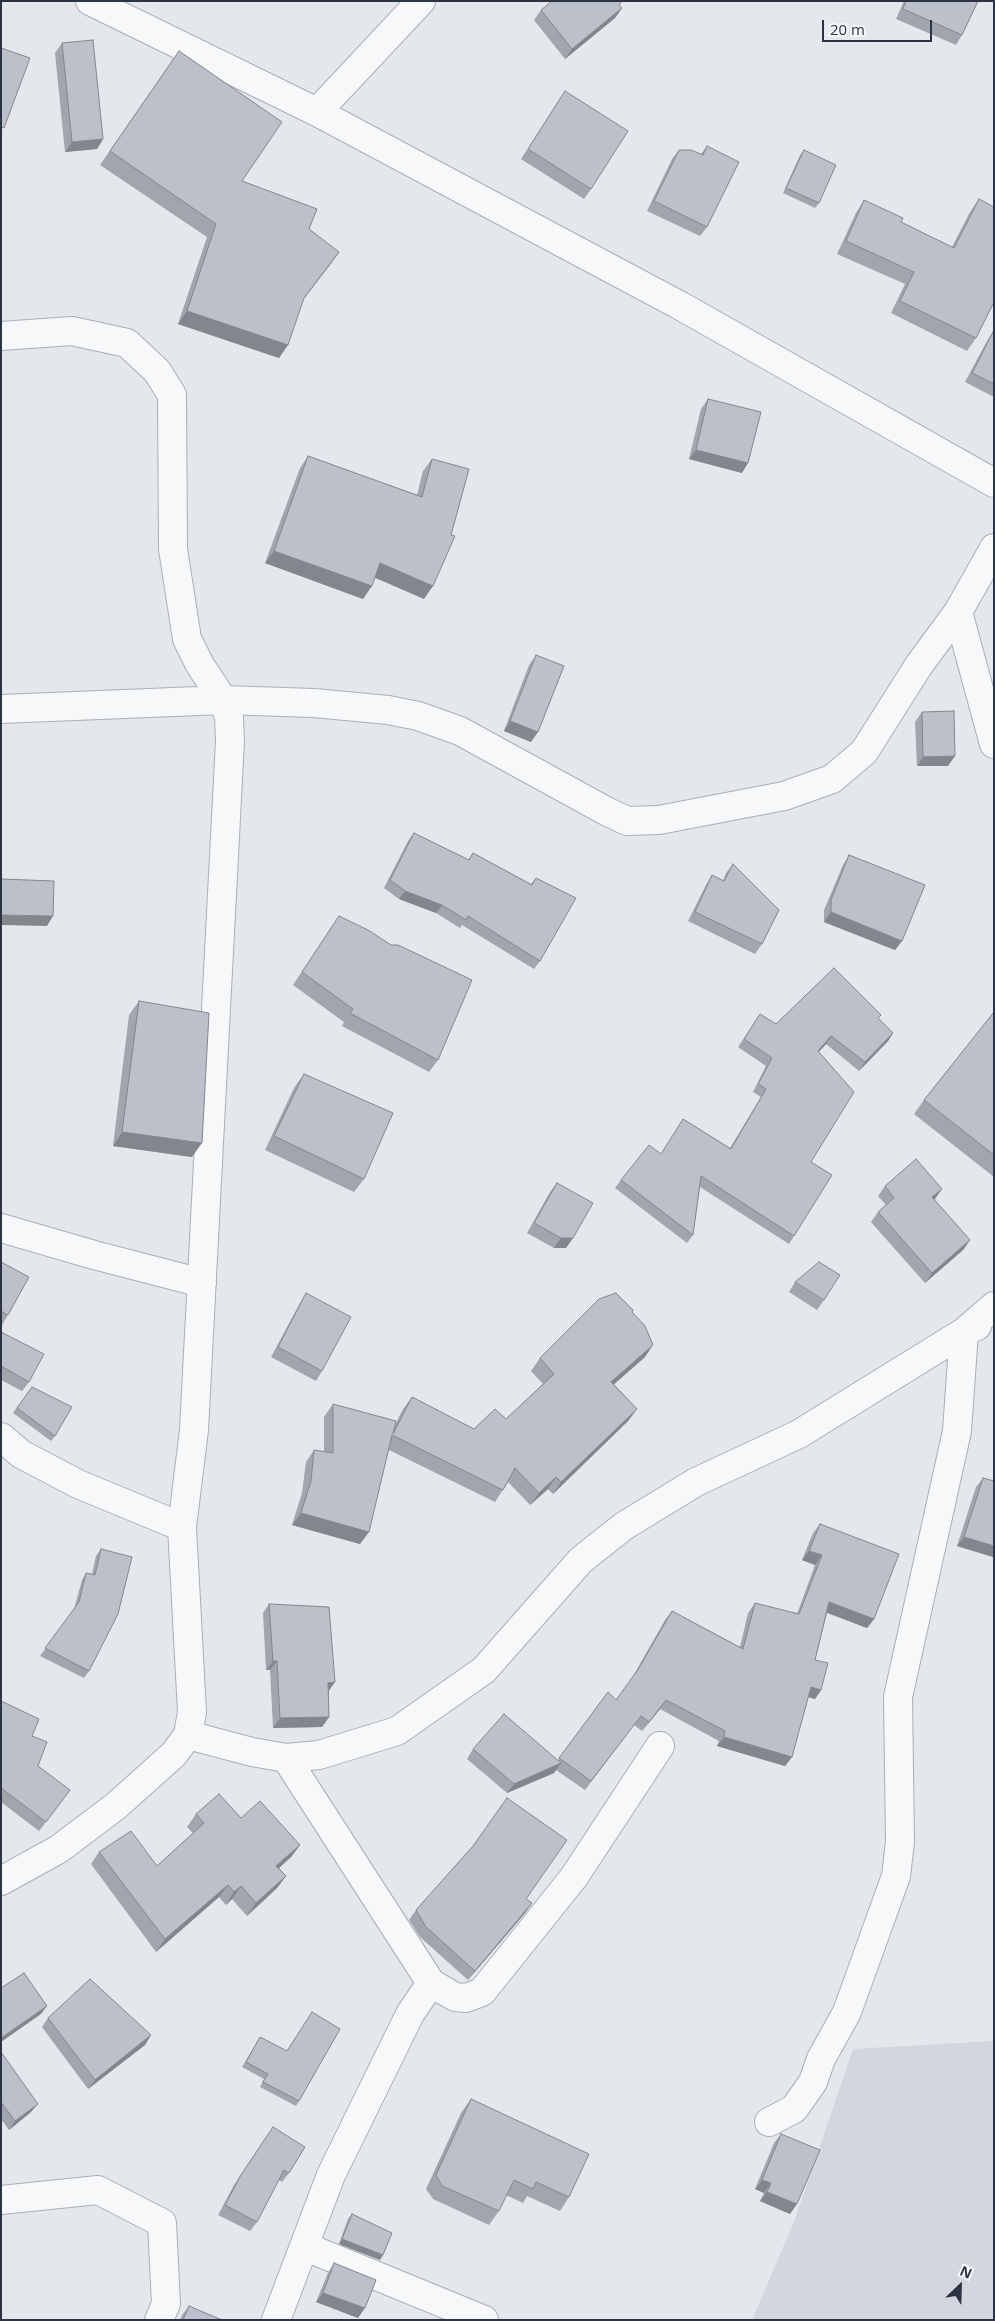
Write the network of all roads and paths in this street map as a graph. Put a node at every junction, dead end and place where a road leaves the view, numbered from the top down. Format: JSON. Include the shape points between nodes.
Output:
{"nodes":[{"id":1,"x":90,"y":1,"type":"edge"},
{"id":2,"x":421,"y":1,"type":"edge"},
{"id":3,"x":317,"y":112,"type":"junction"},
{"id":4,"x":1,"y":336,"type":"edge"},
{"id":5,"x":994,"y":483,"type":"edge"},
{"id":6,"x":994,"y":548,"type":"edge"},
{"id":7,"x":958,"y":612,"type":"junction"},
{"id":8,"x":223,"y":700,"type":"junction"},
{"id":9,"x":1,"y":709,"type":"edge"},
{"id":10,"x":994,"y":744,"type":"edge"},
{"id":11,"x":1,"y":1228,"type":"edge"},
{"id":12,"x":202,"y":1283,"type":"junction"},
{"id":13,"x":994,"y":1306,"type":"edge"},
{"id":14,"x":994,"y":1318,"type":"edge"},
{"id":15,"x":964,"y":1332,"type":"junction"},
{"id":16,"x":1,"y":1437,"type":"edge"},
{"id":17,"x":182,"y":1527,"type":"junction"},
{"id":18,"x":188,"y":1735,"type":"junction"},
{"id":19,"x":660,"y":1746,"type":"dead end"},
{"id":20,"x":286,"y":1758,"type":"junction"},
{"id":21,"x":1,"y":1880,"type":"edge"},
{"id":22,"x":431,"y":1983,"type":"junction"},
{"id":23,"x":769,"y":2122,"type":"dead end"},
{"id":24,"x":1,"y":2200,"type":"edge"},
{"id":25,"x":306,"y":2247,"type":"junction"},
{"id":26,"x":159,"y":2320,"type":"edge"},
{"id":27,"x":276,"y":2320,"type":"edge"},
{"id":28,"x":484,"y":2320,"type":"edge"}],
"edges":[{"from":1,"to":3,"type":"street"},
{"from":2,"to":3,"type":"street"},
{"from":3,"to":5,"type":"street","via":[[679,305]]},
{"from":4,"to":8,"type":"street","via":[[72,331],[127,343],[157,371],[172,394],[173,549],[186,639]]},
{"from":6,"to":7,"type":"street"},
{"from":7,"to":8,"type":"street","via":[[919,665],[864,752],[832,779],[784,796],[659,820],[628,821],[460,731],[418,716],[314,703]]},
{"from":7,"to":10,"type":"street"},
{"from":8,"to":9,"type":"street"},
{"from":8,"to":12,"type":"street","via":[[229,717],[230,741]]},
{"from":11,"to":12,"type":"street"},
{"from":12,"to":17,"type":"street","via":[[194,1430]]},
{"from":13,"to":15,"type":"street"},
{"from":14,"to":15,"type":"street"},
{"from":15,"to":20,"type":"street","via":[[799,1434],[696,1482],[624,1526],[581,1560],[484,1670],[396,1731],[319,1755]]},
{"from":15,"to":23,"type":"street","via":[[957,1431],[898,1697],[900,1842],[896,1876],[847,2012],[821,2059],[813,2082],[794,2109]]},
{"from":16,"to":17,"type":"street","via":[[21,1454],[78,1484]]},
{"from":17,"to":18,"type":"street","via":[[192,1712]]},
{"from":18,"to":20,"type":"street"},
{"from":18,"to":21,"type":"street","via":[[174,1754],[116,1806],[59,1849]]},
{"from":19,"to":22,"type":"street","via":[[574,1877],[482,1992],[466,1998],[455,1997]]},
{"from":20,"to":22,"type":"street"},
{"from":22,"to":25,"type":"street","via":[[410,2014],[332,2175]]},
{"from":24,"to":26,"type":"street","via":[[98,2190],[162,2223],[166,2304]]},
{"from":25,"to":27,"type":"street"},
{"from":25,"to":28,"type":"street"}]}
